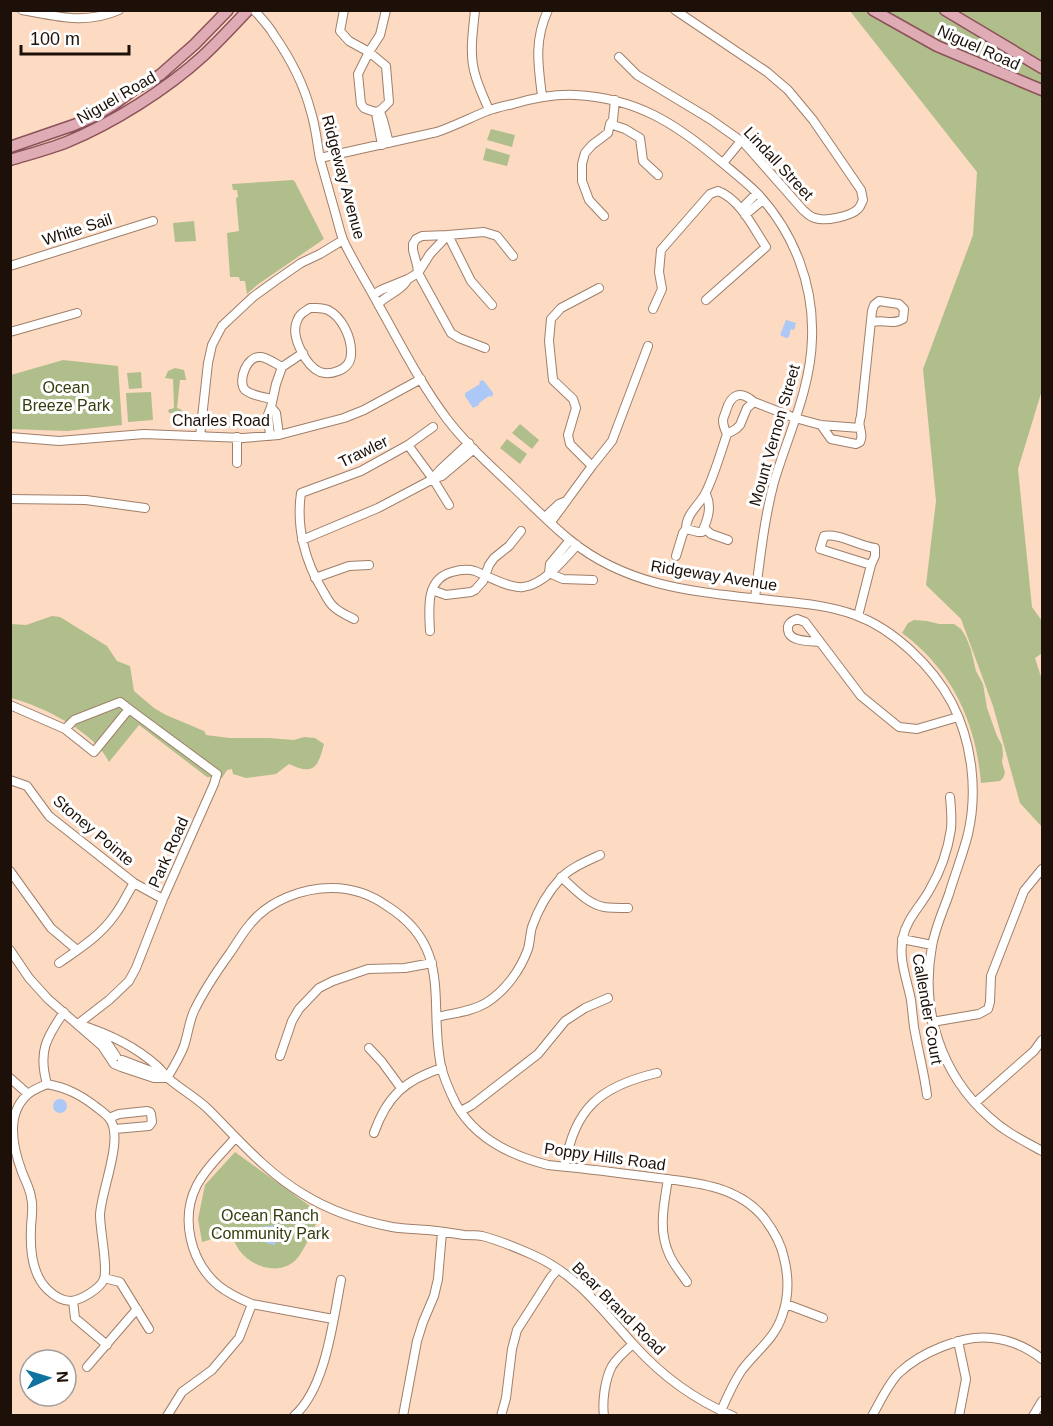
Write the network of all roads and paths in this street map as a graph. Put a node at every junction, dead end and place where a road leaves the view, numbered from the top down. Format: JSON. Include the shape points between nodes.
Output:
{"nodes":[{"id":1,"x":22,"y":10,"type":"edge"},
{"id":2,"x":119,"y":10,"type":"edge"},
{"id":3,"x":228,"y":10,"type":"edge"},
{"id":4,"x":248,"y":10,"type":"edge"},
{"id":5,"x":254,"y":10,"type":"edge"},
{"id":6,"x":344,"y":10,"type":"edge"},
{"id":7,"x":386,"y":10,"type":"edge"},
{"id":8,"x":475,"y":10,"type":"edge"},
{"id":9,"x":549,"y":10,"type":"edge"},
{"id":10,"x":675,"y":10,"type":"edge"},
{"id":11,"x":873,"y":10,"type":"edge"},
{"id":12,"x":945,"y":10,"type":"edge"},
{"id":13,"x":59,"y":14,"type":"edge"},
{"id":14,"x":369,"y":52,"type":"junction"},
{"id":15,"x":619,"y":57,"type":"dead end"},
{"id":16,"x":1042,"y":68,"type":"edge"},
{"id":17,"x":1042,"y":90,"type":"edge"},
{"id":18,"x":542,"y":96,"type":"junction"},
{"id":19,"x":612,"y":100,"type":"junction"},
{"id":20,"x":489,"y":110,"type":"junction"},
{"id":21,"x":378,"y":112,"type":"junction"},
{"id":22,"x":610,"y":124,"type":"junction"},
{"id":23,"x":741,"y":141,"type":"junction"},
{"id":24,"x":385,"y":144,"type":"junction"},
{"id":25,"x":10,"y":147,"type":"edge"},
{"id":26,"x":320,"y":158,"type":"junction"},
{"id":27,"x":10,"y":160,"type":"edge"},
{"id":28,"x":723,"y":163,"type":"junction"},
{"id":29,"x":658,"y":175,"type":"dead end"},
{"id":30,"x":760,"y":196,"type":"junction"},
{"id":31,"x":743,"y":212,"type":"junction"},
{"id":32,"x":604,"y":216,"type":"dead end"},
{"id":33,"x":153,"y":221,"type":"dead end"},
{"id":34,"x":448,"y":235,"type":"junction"},
{"id":35,"x":343,"y":240,"type":"junction"},
{"id":36,"x":513,"y":256,"type":"dead end"},
{"id":37,"x":10,"y":266,"type":"edge"},
{"id":38,"x":418,"y":273,"type":"junction"},
{"id":39,"x":408,"y":279,"type":"junction"},
{"id":40,"x":599,"y":288,"type":"dead end"},
{"id":41,"x":373,"y":295,"type":"junction"},
{"id":42,"x":706,"y":300,"type":"dead end"},
{"id":43,"x":378,"y":304,"type":"junction"},
{"id":44,"x":492,"y":305,"type":"dead end"},
{"id":45,"x":652,"y":309,"type":"dead end"},
{"id":46,"x":76,"y":314,"type":"dead end"},
{"id":47,"x":871,"y":323,"type":"dead end"},
{"id":48,"x":10,"y":332,"type":"edge"},
{"id":49,"x":648,"y":346,"type":"dead end"},
{"id":50,"x":485,"y":348,"type":"dead end"},
{"id":51,"x":303,"y":353,"type":"junction"},
{"id":52,"x":282,"y":367,"type":"junction"},
{"id":53,"x":421,"y":379,"type":"junction"},
{"id":54,"x":754,"y":402,"type":"junction"},
{"id":55,"x":272,"y":403,"type":"junction"},
{"id":56,"x":795,"y":418,"type":"junction"},
{"id":57,"x":821,"y":425,"type":"junction"},
{"id":58,"x":433,"y":427,"type":"dead end"},
{"id":59,"x":860,"y":428,"type":"junction"},
{"id":60,"x":200,"y":432,"type":"junction"},
{"id":61,"x":727,"y":434,"type":"junction"},
{"id":62,"x":274,"y":435,"type":"junction"},
{"id":63,"x":10,"y":437,"type":"edge"},
{"id":64,"x":235,"y":437,"type":"junction"},
{"id":65,"x":408,"y":445,"type":"junction"},
{"id":66,"x":471,"y":446,"type":"junction"},
{"id":67,"x":235,"y":462,"type":"dead end"},
{"id":68,"x":592,"y":466,"type":"junction"},
{"id":69,"x":433,"y":479,"type":"junction"},
{"id":70,"x":706,"y":494,"type":"junction"},
{"id":71,"x":10,"y":499,"type":"edge"},
{"id":72,"x":449,"y":505,"type":"dead end"},
{"id":73,"x":145,"y":508,"type":"dead end"},
{"id":74,"x":548,"y":520,"type":"junction"},
{"id":75,"x":704,"y":528,"type":"junction"},
{"id":76,"x":686,"y":529,"type":"junction"},
{"id":77,"x":522,"y":531,"type":"dead end"},
{"id":78,"x":302,"y":540,"type":"junction"},
{"id":79,"x":728,"y":540,"type":"dead end"},
{"id":80,"x":573,"y":542,"type":"junction"},
{"id":81,"x":676,"y":556,"type":"dead end"},
{"id":82,"x":369,"y":565,"type":"dead end"},
{"id":83,"x":871,"y":565,"type":"junction"},
{"id":84,"x":549,"y":573,"type":"junction"},
{"id":85,"x":485,"y":576,"type":"junction"},
{"id":86,"x":315,"y":578,"type":"junction"},
{"id":87,"x":593,"y":580,"type":"dead end"},
{"id":88,"x":432,"y":590,"type":"junction"},
{"id":89,"x":755,"y":598,"type":"junction"},
{"id":90,"x":858,"y":615,"type":"junction"},
{"id":91,"x":354,"y":619,"type":"dead end"},
{"id":92,"x":430,"y":631,"type":"dead end"},
{"id":93,"x":819,"y":642,"type":"dead end"},
{"id":94,"x":10,"y":705,"type":"edge"},
{"id":95,"x":129,"y":709,"type":"junction"},
{"id":96,"x":958,"y":717,"type":"junction"},
{"id":97,"x":65,"y":729,"type":"junction"},
{"id":98,"x":10,"y":780,"type":"edge"},
{"id":99,"x":950,"y":797,"type":"dead end"},
{"id":100,"x":600,"y":855,"type":"dead end"},
{"id":101,"x":1042,"y":869,"type":"edge"},
{"id":102,"x":10,"y":871,"type":"edge"},
{"id":103,"x":561,"y":877,"type":"junction"},
{"id":104,"x":134,"y":883,"type":"junction"},
{"id":105,"x":163,"y":900,"type":"junction"},
{"id":106,"x":628,"y":908,"type":"dead end"},
{"id":107,"x":902,"y":939,"type":"junction"},
{"id":108,"x":932,"y":945,"type":"junction"},
{"id":109,"x":10,"y":950,"type":"edge"},
{"id":110,"x":77,"y":950,"type":"junction"},
{"id":111,"x":59,"y":963,"type":"dead end"},
{"id":112,"x":432,"y":963,"type":"junction"},
{"id":113,"x":608,"y":999,"type":"dead end"},
{"id":114,"x":64,"y":1012,"type":"junction"},
{"id":115,"x":437,"y":1017,"type":"junction"},
{"id":116,"x":932,"y":1022,"type":"junction"},
{"id":117,"x":78,"y":1024,"type":"junction"},
{"id":118,"x":89,"y":1034,"type":"junction"},
{"id":119,"x":1042,"y":1040,"type":"edge"},
{"id":120,"x":369,"y":1048,"type":"dead end"},
{"id":121,"x":135,"y":1049,"type":"junction"},
{"id":122,"x":280,"y":1056,"type":"dead end"},
{"id":123,"x":123,"y":1062,"type":"junction"},
{"id":124,"x":442,"y":1068,"type":"junction"},
{"id":125,"x":657,"y":1073,"type":"dead end"},
{"id":126,"x":10,"y":1078,"type":"edge"},
{"id":127,"x":167,"y":1078,"type":"junction"},
{"id":128,"x":46,"y":1084,"type":"junction"},
{"id":129,"x":401,"y":1088,"type":"junction"},
{"id":130,"x":28,"y":1094,"type":"junction"},
{"id":131,"x":927,"y":1095,"type":"dead end"},
{"id":132,"x":975,"y":1103,"type":"junction"},
{"id":133,"x":461,"y":1111,"type":"junction"},
{"id":134,"x":109,"y":1118,"type":"junction"},
{"id":135,"x":115,"y":1129,"type":"junction"},
{"id":136,"x":374,"y":1133,"type":"dead end"},
{"id":137,"x":235,"y":1138,"type":"junction"},
{"id":138,"x":1042,"y":1151,"type":"edge"},
{"id":139,"x":565,"y":1166,"type":"junction"},
{"id":140,"x":668,"y":1179,"type":"junction"},
{"id":141,"x":442,"y":1232,"type":"junction"},
{"id":142,"x":558,"y":1269,"type":"junction"},
{"id":143,"x":104,"y":1278,"type":"junction"},
{"id":144,"x":341,"y":1280,"type":"dead end"},
{"id":145,"x":687,"y":1282,"type":"dead end"},
{"id":146,"x":72,"y":1301,"type":"junction"},
{"id":147,"x":252,"y":1304,"type":"junction"},
{"id":148,"x":786,"y":1304,"type":"junction"},
{"id":149,"x":137,"y":1309,"type":"junction"},
{"id":150,"x":823,"y":1318,"type":"dead end"},
{"id":151,"x":333,"y":1319,"type":"junction"},
{"id":152,"x":149,"y":1329,"type":"dead end"},
{"id":153,"x":958,"y":1341,"type":"junction"},
{"id":154,"x":633,"y":1344,"type":"junction"},
{"id":155,"x":107,"y":1345,"type":"junction"},
{"id":156,"x":1042,"y":1359,"type":"edge"},
{"id":157,"x":87,"y":1367,"type":"dead end"},
{"id":158,"x":1042,"y":1401,"type":"edge"},
{"id":159,"x":721,"y":1411,"type":"junction"},
{"id":160,"x":167,"y":1416,"type":"edge"},
{"id":161,"x":294,"y":1416,"type":"edge"},
{"id":162,"x":403,"y":1416,"type":"edge"},
{"id":163,"x":501,"y":1416,"type":"edge"},
{"id":164,"x":604,"y":1416,"type":"edge"},
{"id":165,"x":733,"y":1416,"type":"edge"},
{"id":166,"x":872,"y":1416,"type":"edge"},
{"id":167,"x":959,"y":1416,"type":"edge"},
{"id":168,"x":1033,"y":1416,"type":"edge"}],
"edges":[{"from":1,"to":13,"type":"street"},
{"from":2,"to":13,"type":"street","via":[[92,19]]},
{"from":3,"to":25,"type":"main road","name":"Niguel Road","via":[[160,75],[113,105],[74,125]]},
{"from":4,"to":27,"type":"main road","name":"Niguel Road","via":[[202,57],[133,107],[69,141]]},
{"from":5,"to":26,"type":"street","name":"Ridgeway Avenue","via":[[273,33],[297,75],[311,112]]},
{"from":6,"to":14,"type":"street","via":[[340,31]]},
{"from":7,"to":14,"type":"street","via":[[380,35]]},
{"from":8,"to":20,"type":"street","via":[[473,65]]},
{"from":9,"to":18,"type":"street","via":[[537,49]]},
{"from":10,"to":23,"type":"street","name":"Lindall Street","via":[[788,90],[861,190],[860,207],[832,219],[811,216]]},
{"from":11,"to":17,"type":"main road","name":"Niguel Road","via":[[937,46]]},
{"from":12,"to":16,"type":"main road","name":"Niguel Road"},
{"from":14,"to":21,"type":"street","via":[[386,66],[389,102]]},
{"from":14,"to":21,"type":"street","via":[[358,74],[362,104]]},
{"from":15,"to":23,"type":"street","name":"Lindall Street","via":[[637,75]]},
{"from":18,"to":19,"type":"street","name":"Mount Vernon Street","via":[[575,94]]},
{"from":18,"to":20,"type":"street","name":"Mount Vernon Street"},
{"from":19,"to":22,"type":"street","via":[[607,120]]},
{"from":19,"to":28,"type":"street","name":"Mount Vernon Street","via":[[639,107],[670,122]]},
{"from":20,"to":24,"type":"street","name":"Mount Vernon Street","via":[[453,127]]},
{"from":21,"to":24,"type":"street"},
{"from":22,"to":29,"type":"street","via":[[640,138],[643,161]]},
{"from":22,"to":32,"type":"street","via":[[608,133],[585,153],[582,164],[582,180],[589,200]]},
{"from":23,"to":28,"type":"street"},
{"from":24,"to":26,"type":"street","name":"Mount Vernon Street"},
{"from":26,"to":35,"type":"street","name":"Ridgeway Avenue"},
{"from":28,"to":30,"type":"street","name":"Mount Vernon Street"},
{"from":30,"to":31,"type":"street"},
{"from":30,"to":56,"type":"street","name":"Mount Vernon Street","via":[[784,228],[806,281],[810,303],[811,360]]},
{"from":31,"to":42,"type":"street","via":[[766,247]]},
{"from":31,"to":45,"type":"street","via":[[722,192],[710,194],[661,250],[662,291]]},
{"from":33,"to":37,"type":"street","name":"White Sail"},
{"from":34,"to":36,"type":"street","via":[[484,232],[497,236]]},
{"from":34,"to":38,"type":"street"},
{"from":34,"to":38,"type":"street","via":[[416,239],[413,250]]},
{"from":34,"to":44,"type":"street","via":[[471,281]]},
{"from":35,"to":41,"type":"street","name":"Ridgeway Avenue"},
{"from":35,"to":60,"type":"street","via":[[275,281],[222,326],[208,363]]},
{"from":38,"to":39,"type":"street"},
{"from":38,"to":50,"type":"street","via":[[451,333]]},
{"from":39,"to":41,"type":"street"},
{"from":39,"to":43,"type":"street"},
{"from":40,"to":68,"type":"street","via":[[561,308],[551,319],[549,341],[553,380],[573,399],[576,408],[568,435],[570,444]]},
{"from":41,"to":43,"type":"street","name":"Ridgeway Avenue"},
{"from":43,"to":53,"type":"street","name":"Ridgeway Avenue"},
{"from":46,"to":48,"type":"street"},
{"from":47,"to":59,"type":"street"},
{"from":49,"to":68,"type":"street","via":[[612,441]]},
{"from":51,"to":51,"type":"street","via":[[295,333],[301,314],[320,308],[336,315],[350,342],[350,361],[346,366],[326,374],[310,365]]},
{"from":51,"to":52,"type":"street"},
{"from":52,"to":55,"type":"street"},
{"from":52,"to":55,"type":"street","via":[[261,357],[254,358],[242,381],[248,392]]},
{"from":53,"to":62,"type":"street","name":"Charles Road","via":[[344,418]]},
{"from":53,"to":66,"type":"street","name":"Ridgeway Avenue","via":[[447,419]]},
{"from":54,"to":56,"type":"street"},
{"from":54,"to":61,"type":"street","via":[[740,425]]},
{"from":54,"to":61,"type":"street","via":[[742,395],[728,402],[723,420]]},
{"from":55,"to":62,"type":"street","via":[[268,415]]},
{"from":56,"to":57,"type":"street"},
{"from":56,"to":89,"type":"street","name":"Mount Vernon Street","via":[[770,502]]},
{"from":57,"to":59,"type":"street"},
{"from":57,"to":59,"type":"street","via":[[831,439],[856,444],[862,437]]},
{"from":58,"to":65,"type":"street","name":"Trawler"},
{"from":60,"to":63,"type":"street","name":"Charles Road","via":[[59,441]]},
{"from":60,"to":64,"type":"street","name":"Charles Road"},
{"from":61,"to":70,"type":"street"},
{"from":62,"to":64,"type":"street","name":"Charles Road"},
{"from":64,"to":67,"type":"street"},
{"from":65,"to":69,"type":"street"},
{"from":65,"to":78,"type":"street","name":"Trawler","via":[[361,471],[301,493]]},
{"from":66,"to":69,"type":"street","via":[[442,476]]},
{"from":66,"to":74,"type":"street","name":"Ridgeway Avenue"},
{"from":68,"to":74,"type":"street"},
{"from":69,"to":72,"type":"street"},
{"from":69,"to":78,"type":"street","via":[[378,508]]},
{"from":70,"to":75,"type":"street","via":[[710,510]]},
{"from":70,"to":76,"type":"street","via":[[691,513]]},
{"from":71,"to":73,"type":"street","via":[[86,500]]},
{"from":74,"to":80,"type":"street","name":"Ridgeway Avenue"},
{"from":75,"to":76,"type":"street","via":[[702,532]]},
{"from":75,"to":79,"type":"street"},
{"from":76,"to":81,"type":"street"},
{"from":77,"to":85,"type":"street","via":[[494,558]]},
{"from":78,"to":86,"type":"street"},
{"from":80,"to":84,"type":"street","via":[[556,569]]},
{"from":80,"to":89,"type":"street","name":"Ridgeway Avenue","via":[[597,560],[641,580]]},
{"from":82,"to":86,"type":"street","via":[[349,566]]},
{"from":83,"to":83,"type":"street","via":[[875,548],[830,534],[824,536],[820,549]]},
{"from":83,"to":90,"type":"street"},
{"from":84,"to":85,"type":"street","via":[[532,586],[520,588]]},
{"from":84,"to":87,"type":"street","via":[[563,579]]},
{"from":85,"to":88,"type":"street","via":[[482,584],[471,592],[446,595]]},
{"from":85,"to":88,"type":"street","via":[[470,570],[450,573],[435,581]]},
{"from":86,"to":91,"type":"street","via":[[334,607]]},
{"from":88,"to":92,"type":"street"},
{"from":89,"to":90,"type":"street","name":"Ridgeway Avenue","via":[[814,604]]},
{"from":90,"to":96,"type":"street","name":"Ridgeway Avenue","via":[[917,656]]},
{"from":93,"to":96,"type":"street","via":[[861,696],[898,727],[917,729]]},
{"from":94,"to":97,"type":"street"},
{"from":95,"to":97,"type":"street","via":[[120,702],[74,720]]},
{"from":95,"to":97,"type":"street","via":[[94,752]]},
{"from":95,"to":105,"type":"street","name":"Park Road","via":[[217,774]]},
{"from":96,"to":108,"type":"street","name":"Ridgeway Avenue","via":[[972,774],[972,811],[966,843]]},
{"from":98,"to":104,"type":"street","name":"Stoney Pointe","via":[[27,786],[49,816]]},
{"from":99,"to":107,"type":"street","name":"Callender Court","via":[[951,827],[941,865]]},
{"from":100,"to":103,"type":"street"},
{"from":101,"to":116,"type":"street","via":[[1024,891],[991,976],[988,1010]]},
{"from":102,"to":110,"type":"street","via":[[51,928]]},
{"from":103,"to":106,"type":"street","via":[[596,905]]},
{"from":103,"to":115,"type":"street","via":[[542,904],[522,964],[501,992],[472,1010]]},
{"from":104,"to":105,"type":"street","name":"Stoney Pointe"},
{"from":104,"to":110,"type":"street","via":[[106,926]]},
{"from":105,"to":117,"type":"street","name":"Park Road","via":[[129,981]]},
{"from":107,"to":108,"type":"street"},
{"from":107,"to":131,"type":"street","name":"Callender Court","via":[[901,956]]},
{"from":108,"to":116,"type":"street","name":"Ridgeway Avenue"},
{"from":109,"to":114,"type":"street","name":"Bear Brand Road","via":[[29,978]]},
{"from":110,"to":111,"type":"street"},
{"from":112,"to":115,"type":"street","name":"Poppy Hills Road"},
{"from":112,"to":122,"type":"street","via":[[368,969],[319,988],[292,1021]]},
{"from":112,"to":127,"type":"street","name":"Poppy Hills Road","via":[[410,924],[373,896],[351,889],[319,888],[288,897],[252,921],[223,962],[193,1012],[181,1053]]},
{"from":113,"to":133,"type":"street","via":[[565,1021],[538,1054]]},
{"from":114,"to":117,"type":"street","name":"Bear Brand Road"},
{"from":114,"to":128,"type":"street","via":[[45,1043]]},
{"from":115,"to":124,"type":"street","name":"Poppy Hills Road"},
{"from":116,"to":132,"type":"street","name":"Ridgeway Avenue","via":[[944,1056]]},
{"from":117,"to":118,"type":"street","name":"Bear Brand Road"},
{"from":117,"to":121,"type":"street","name":"Bear Brand Road","via":[[120,1039]]},
{"from":118,"to":123,"type":"street","via":[[106,1041]]},
{"from":118,"to":123,"type":"street","name":"Bear Brand Road","via":[[114,1064]]},
{"from":119,"to":132,"type":"street"},
{"from":120,"to":129,"type":"street"},
{"from":121,"to":123,"type":"street"},
{"from":121,"to":127,"type":"street","name":"Bear Brand Road"},
{"from":123,"to":127,"type":"street","name":"Bear Brand Road","via":[[154,1078]]},
{"from":124,"to":129,"type":"street"},
{"from":124,"to":133,"type":"street","name":"Poppy Hills Road"},
{"from":125,"to":139,"type":"street","via":[[614,1087],[587,1108],[578,1123]]},
{"from":126,"to":130,"type":"street"},
{"from":127,"to":137,"type":"street","name":"Bear Brand Road","via":[[200,1101]]},
{"from":128,"to":130,"type":"street"},
{"from":128,"to":134,"type":"street","via":[[80,1095]]},
{"from":129,"to":136,"type":"street","via":[[380,1116]]},
{"from":130,"to":146,"type":"street","via":[[19,1104],[12,1137],[32,1198],[31,1245],[36,1271],[51,1293]]},
{"from":132,"to":138,"type":"street","name":"Ridgeway Avenue","via":[[1011,1134]]},
{"from":133,"to":139,"type":"street","name":"Poppy Hills Road","via":[[487,1138],[509,1152]]},
{"from":134,"to":135,"type":"street"},
{"from":134,"to":135,"type":"street","via":[[147,1111],[152,1114],[149,1126]]},
{"from":135,"to":143,"type":"street","via":[[101,1206]]},
{"from":137,"to":141,"type":"street","name":"Bear Brand Road","via":[[266,1168],[331,1209],[393,1227]]},
{"from":137,"to":147,"type":"street","via":[[198,1183],[188,1221],[191,1243],[208,1274],[226,1291]]},
{"from":139,"to":140,"type":"street","name":"Poppy Hills Road"},
{"from":140,"to":145,"type":"street","via":[[663,1234],[669,1254]]},
{"from":140,"to":148,"type":"street","name":"Poppy Hills Road","via":[[729,1192],[761,1214],[780,1242],[788,1277]]},
{"from":141,"to":142,"type":"street","name":"Bear Brand Road","via":[[497,1240]]},
{"from":141,"to":162,"type":"street","via":[[436,1288],[417,1341]]},
{"from":142,"to":154,"type":"street","name":"Bear Brand Road","via":[[602,1307]]},
{"from":142,"to":163,"type":"street","via":[[517,1330]]},
{"from":143,"to":146,"type":"street","via":[[99,1286]]},
{"from":143,"to":149,"type":"street","via":[[120,1282]]},
{"from":144,"to":151,"type":"street"},
{"from":146,"to":155,"type":"street","via":[[75,1318]]},
{"from":147,"to":151,"type":"street"},
{"from":147,"to":160,"type":"street","via":[[239,1338],[212,1370],[182,1392]]},
{"from":148,"to":150,"type":"street"},
{"from":148,"to":159,"type":"street","name":"Poppy Hills Road","via":[[773,1335],[742,1370]]},
{"from":149,"to":152,"type":"street"},
{"from":149,"to":155,"type":"street"},
{"from":151,"to":161,"type":"street","via":[[312,1394]]},
{"from":153,"to":156,"type":"street","via":[[990,1338],[1022,1347]]},
{"from":153,"to":166,"type":"street","via":[[923,1356],[898,1374]]},
{"from":153,"to":167,"type":"street","via":[[966,1379]]},
{"from":154,"to":159,"type":"street","name":"Bear Brand Road","via":[[672,1381]]},
{"from":154,"to":164,"type":"street","via":[[613,1365],[607,1380]]},
{"from":155,"to":157,"type":"street"},
{"from":158,"to":168,"type":"street"},
{"from":159,"to":165,"type":"street","name":"Bear Brand Road"}]}
